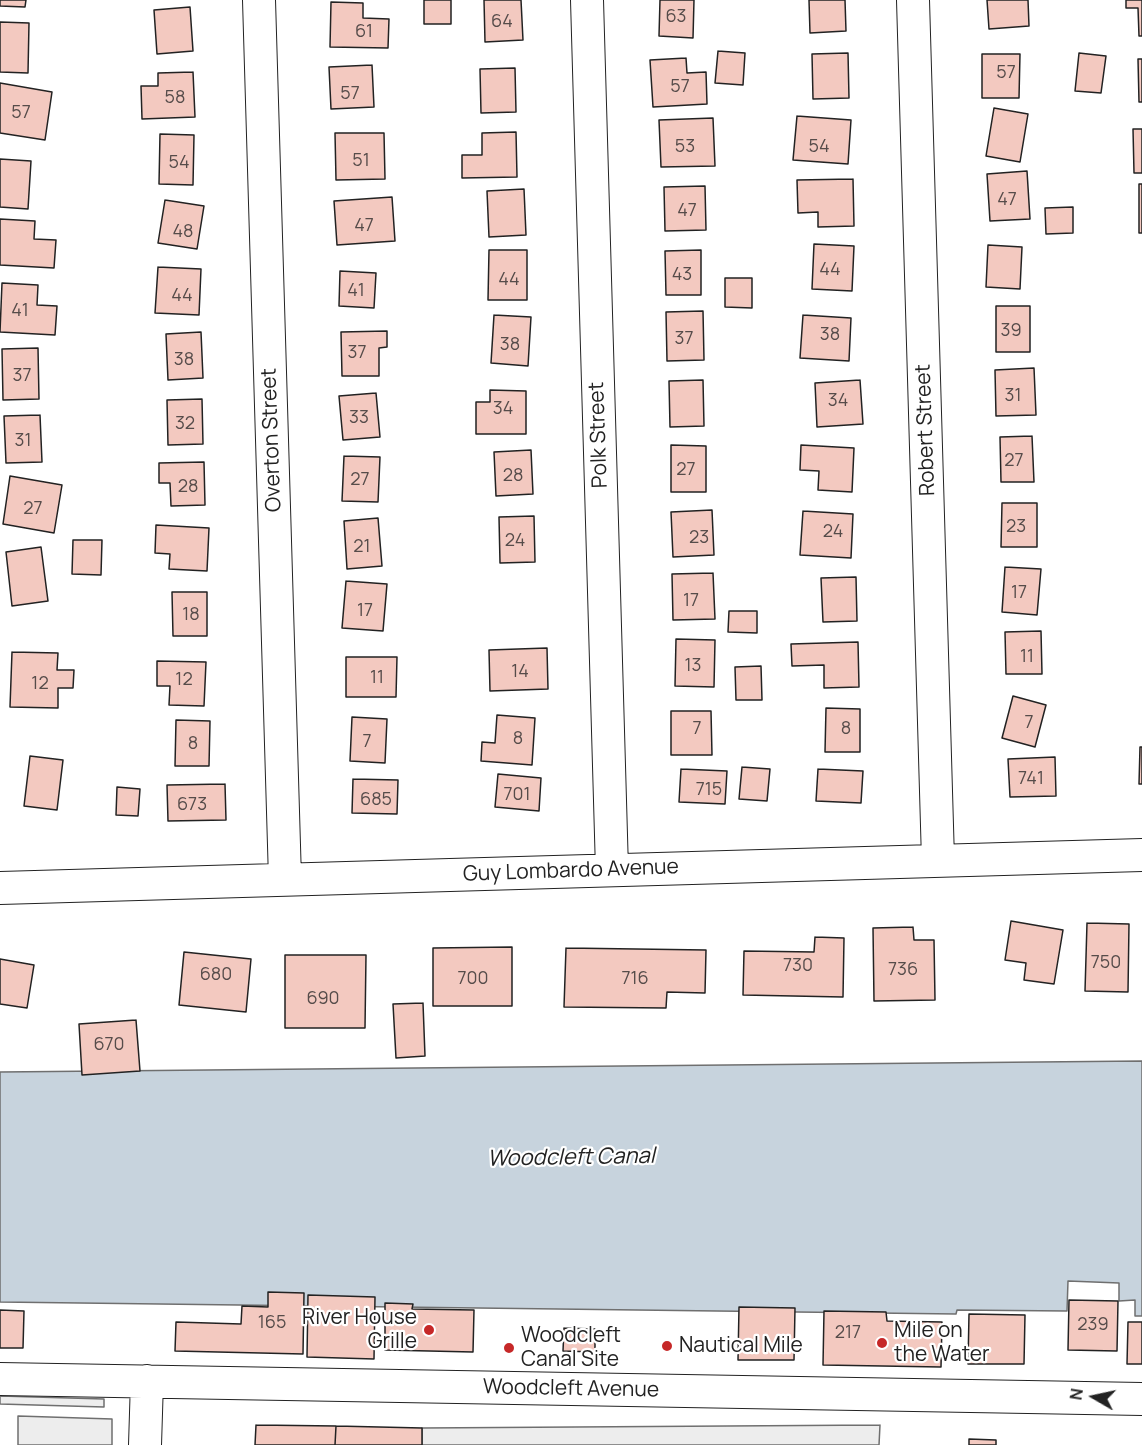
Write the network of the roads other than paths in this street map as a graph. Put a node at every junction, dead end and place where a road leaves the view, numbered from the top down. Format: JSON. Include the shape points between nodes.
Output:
{"nodes":[{"id":1,"x":259,"y":0,"type":"edge"},
{"id":2,"x":587,"y":0,"type":"edge"},
{"id":3,"x":913,"y":0,"type":"edge"},
{"id":4,"x":1142,"y":855,"type":"edge"},
{"id":5,"x":938,"y":860,"type":"junction"},
{"id":6,"x":612,"y":870,"type":"junction"},
{"id":7,"x":285,"y":879,"type":"junction"},
{"id":8,"x":0,"y":888,"type":"edge"},
{"id":9,"x":0,"y":1379,"type":"edge"},
{"id":10,"x":147,"y":1381,"type":"junction"},
{"id":11,"x":1142,"y":1400,"type":"edge"},
{"id":12,"x":146,"y":1445,"type":"edge"}],
"edges":[{"from":1,"to":7,"type":"street","name":"Overton Street"},
{"from":2,"to":6,"type":"street","name":"Polk Street"},
{"from":3,"to":5,"type":"street","name":"Robert Street"},
{"from":4,"to":5,"type":"street","name":"Guy Lombardo Avenue"},
{"from":5,"to":6,"type":"street","name":"Guy Lombardo Avenue"},
{"from":6,"to":7,"type":"street","name":"Guy Lombardo Avenue"},
{"from":7,"to":8,"type":"street","name":"Guy Lombardo Avenue"},
{"from":9,"to":10,"type":"street","name":"Woodcleft Avenue"},
{"from":10,"to":11,"type":"street","name":"Woodcleft Avenue"},
{"from":10,"to":12,"type":"street"}]}
